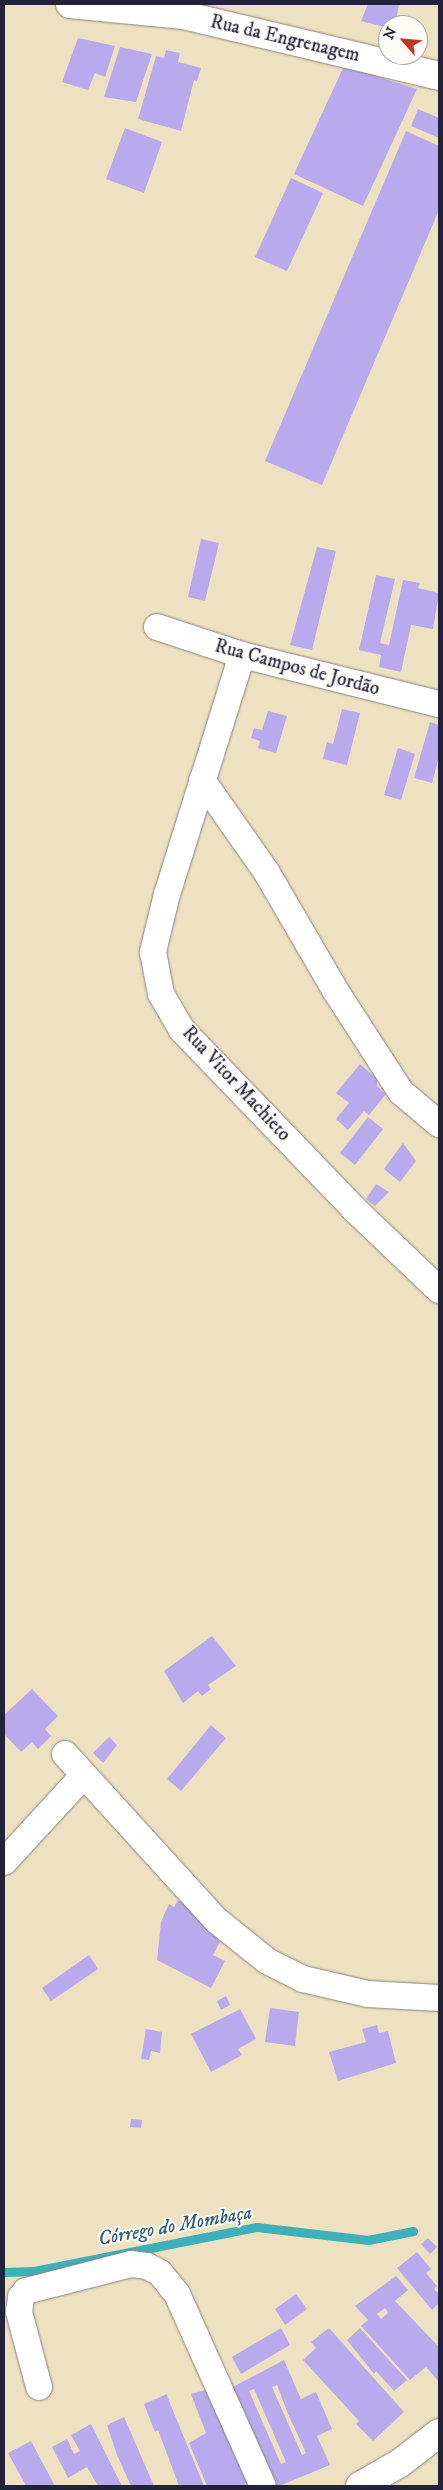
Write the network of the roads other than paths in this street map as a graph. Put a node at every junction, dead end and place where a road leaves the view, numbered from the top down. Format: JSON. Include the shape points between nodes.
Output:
{"nodes":[{"id":1,"x":70,"y":4,"type":"edge"},
{"id":2,"x":185,"y":10,"type":"edge"},
{"id":3,"x":439,"y":76,"type":"edge"},
{"id":4,"x":157,"y":627,"type":"dead end"},
{"id":5,"x":242,"y":655,"type":"junction"},
{"id":6,"x":439,"y":704,"type":"edge"},
{"id":7,"x":202,"y":780,"type":"junction"},
{"id":8,"x":439,"y":1124,"type":"edge"},
{"id":9,"x":439,"y":1290,"type":"edge"},
{"id":10,"x":65,"y":1754,"type":"dead end"},
{"id":11,"x":83,"y":1776,"type":"junction"},
{"id":12,"x":4,"y":1862,"type":"edge"},
{"id":13,"x":439,"y":1998,"type":"edge"},
{"id":14,"x":39,"y":2387,"type":"dead end"},
{"id":15,"x":439,"y":2433,"type":"edge"},
{"id":16,"x":263,"y":2486,"type":"edge"},
{"id":17,"x":360,"y":2486,"type":"edge"}],
"edges":[{"from":1,"to":2,"type":"street","name":"Rua da Engrenagem"},
{"from":2,"to":3,"type":"street","name":"Rua da Engrenagem"},
{"from":4,"to":5,"type":"street","name":"Rua Campos de Jordão"},
{"from":5,"to":6,"type":"street","name":"Rua Campos de Jordão"},
{"from":5,"to":7,"type":"street","name":"Rua Vitor Machieto"},
{"from":7,"to":8,"type":"street","via":[[268,873],[335,990],[401,1092]]},
{"from":7,"to":9,"type":"street","name":"Rua Vitor Machieto","via":[[153,952],[161,994],[182,1030],[353,1208]]},
{"from":10,"to":11,"type":"street"},
{"from":11,"to":12,"type":"street"},
{"from":11,"to":13,"type":"street","via":[[216,1920],[267,1960],[303,1979],[368,1994]]},
{"from":14,"to":16,"type":"street","via":[[19,2312],[21,2297],[26,2291],[131,2264],[147,2266],[160,2273],[177,2294]]},
{"from":15,"to":17,"type":"street","via":[[400,2464]]}]}
